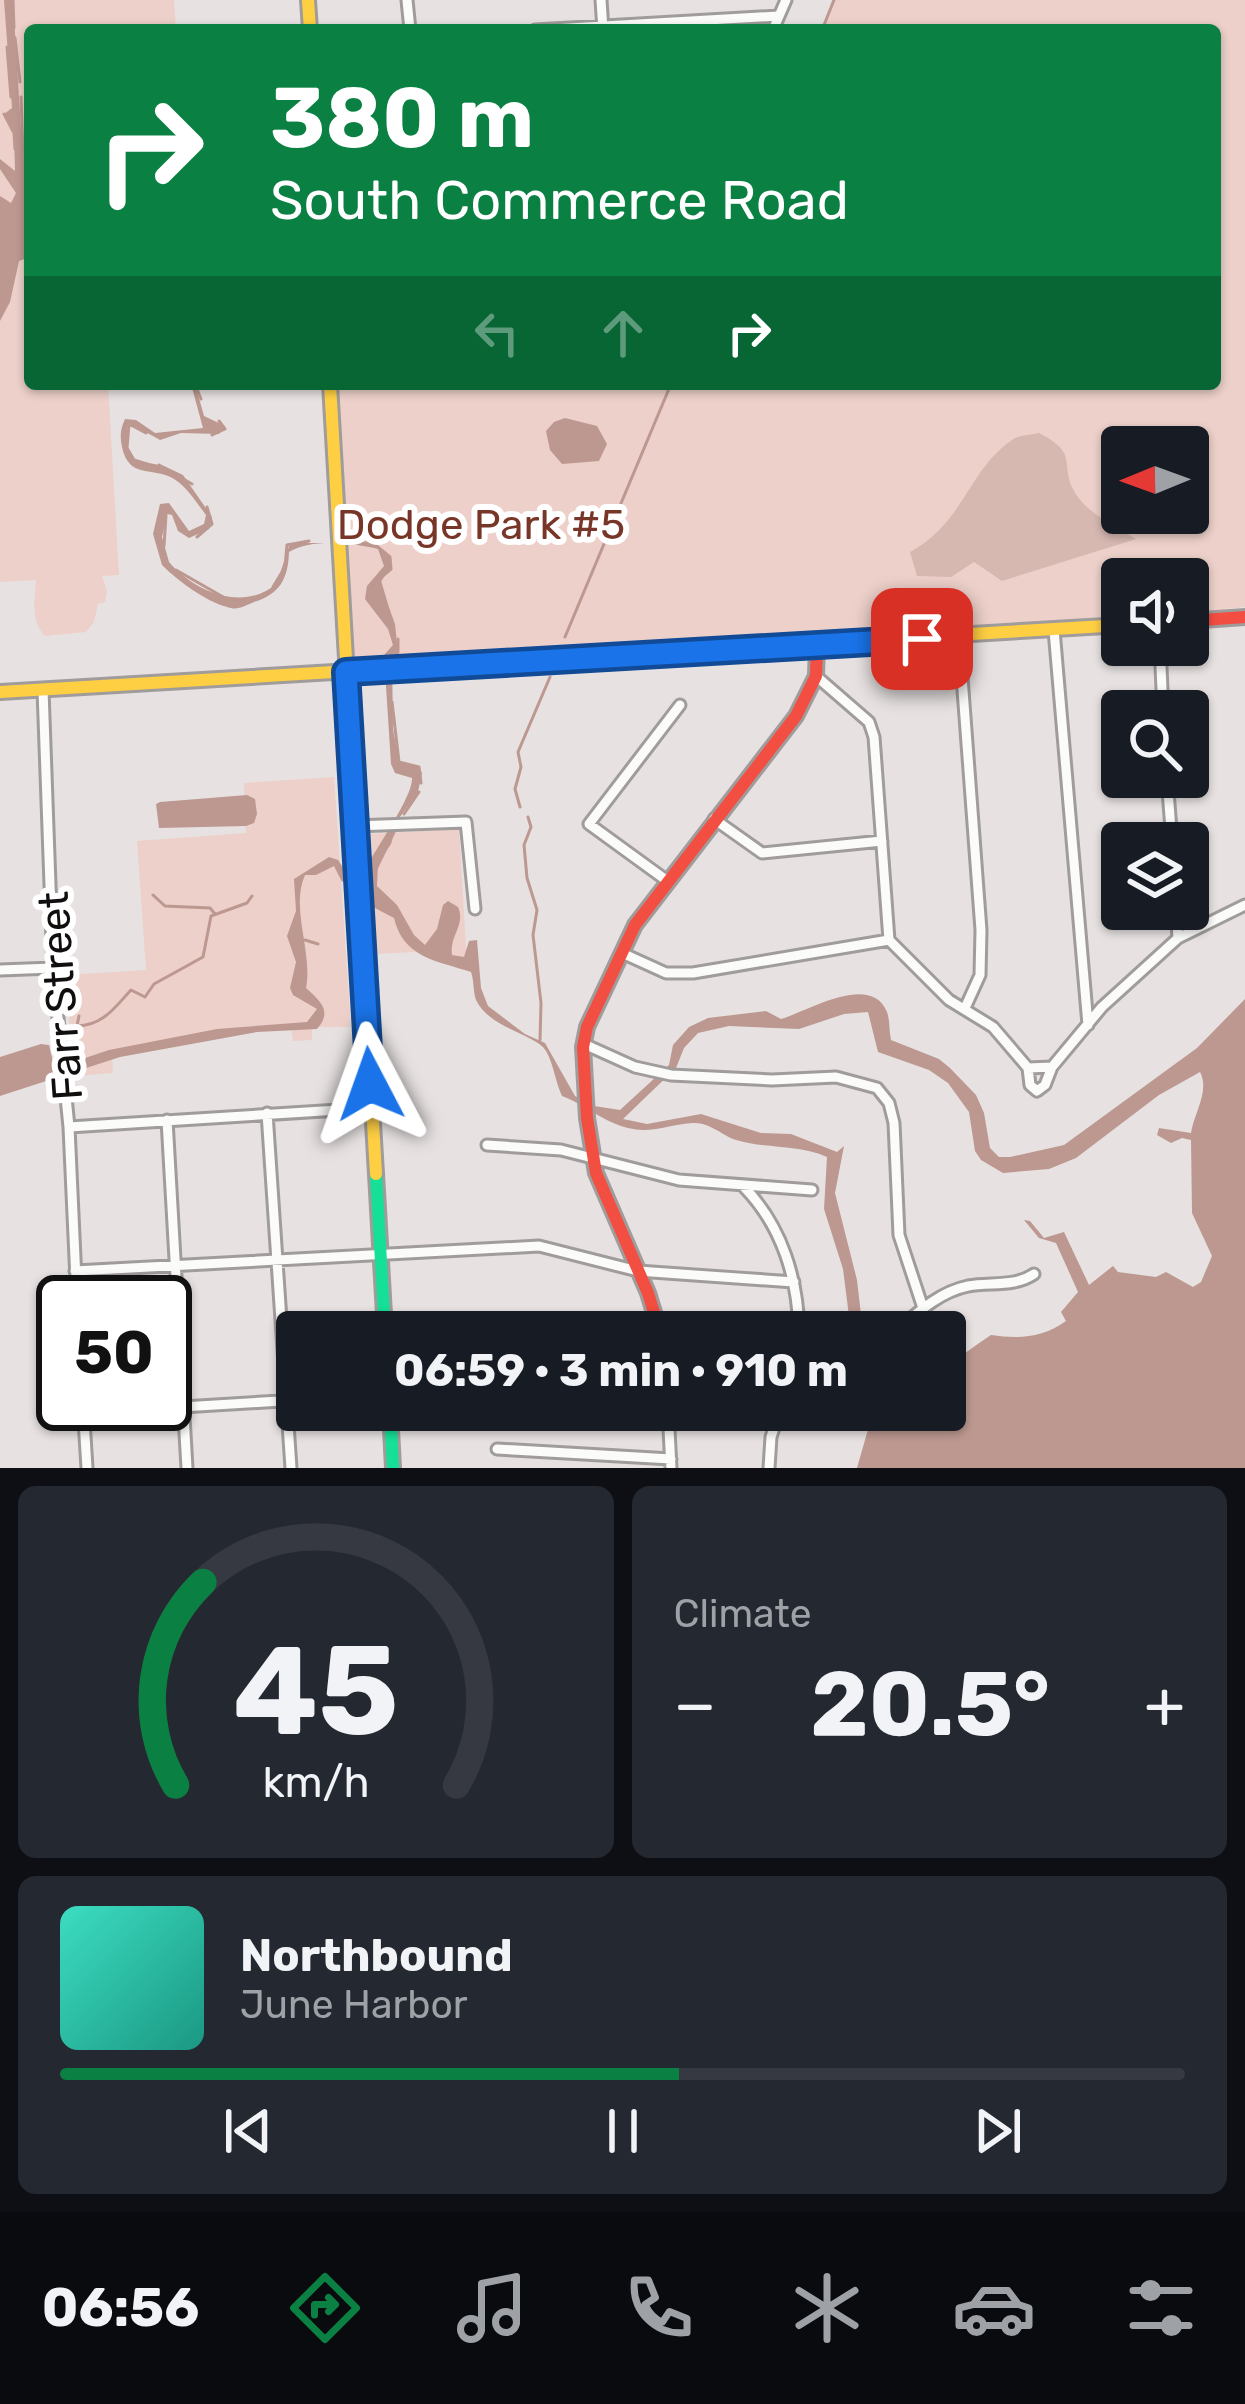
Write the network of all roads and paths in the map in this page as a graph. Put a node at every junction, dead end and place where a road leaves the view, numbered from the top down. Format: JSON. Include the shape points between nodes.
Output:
{"nodes":[{"id":1,"x":786,"y":0,"type":"edge"},
{"id":2,"x":779,"y":16,"type":"junction"},
{"id":3,"x":701,"y":24,"type":"edge"},
{"id":4,"x":776,"y":24,"type":"edge"},
{"id":5,"x":330,"y":390,"type":"edge"},
{"id":6,"x":1245,"y":617,"type":"edge"},
{"id":7,"x":1209,"y":620,"type":"edge"},
{"id":8,"x":1101,"y":627,"type":"edge"},
{"id":9,"x":1054,"y":630,"type":"junction"},
{"id":10,"x":959,"y":637,"type":"junction"},
{"id":11,"x":817,"y":646,"type":"junction"},
{"id":12,"x":346,"y":672,"type":"junction"},
{"id":13,"x":816,"y":676,"type":"junction"},
{"id":14,"x":43,"y":690,"type":"junction"},
{"id":15,"x":0,"y":692,"type":"edge"},
{"id":16,"x":680,"y":705,"type":"dead end"},
{"id":17,"x":714,"y":818,"type":"junction"},
{"id":18,"x":354,"y":826,"type":"junction"},
{"id":19,"x":882,"y":842,"type":"junction"},
{"id":20,"x":666,"y":880,"type":"junction"},
{"id":21,"x":1245,"y":905,"type":"edge"},
{"id":22,"x":475,"y":909,"type":"dead end"},
{"id":23,"x":1177,"y":930,"type":"edge"},
{"id":24,"x":1178,"y":938,"type":"junction"},
{"id":25,"x":889,"y":940,"type":"junction"},
{"id":26,"x":622,"y":952,"type":"junction"},
{"id":27,"x":53,"y":968,"type":"junction"},
{"id":28,"x":0,"y":970,"type":"edge"},
{"id":29,"x":965,"y":1008,"type":"junction"},
{"id":30,"x":1088,"y":1027,"type":"junction"},
{"id":31,"x":584,"y":1044,"type":"junction"},
{"id":32,"x":1052,"y":1067,"type":"junction"},
{"id":33,"x":1028,"y":1068,"type":"junction"},
{"id":34,"x":371,"y":1108,"type":"junction"},
{"id":35,"x":267,"y":1113,"type":"junction"},
{"id":36,"x":167,"y":1120,"type":"junction"},
{"id":37,"x":69,"y":1127,"type":"junction"},
{"id":38,"x":487,"y":1145,"type":"dead end"},
{"id":39,"x":592,"y":1156,"type":"junction"},
{"id":40,"x":744,"y":1187,"type":"junction"},
{"id":41,"x":812,"y":1190,"type":"dead end"},
{"id":42,"x":379,"y":1253,"type":"junction"},
{"id":43,"x":278,"y":1260,"type":"junction"},
{"id":44,"x":175,"y":1266,"type":"junction"},
{"id":45,"x":75,"y":1271,"type":"junction"},
{"id":46,"x":638,"y":1271,"type":"junction"},
{"id":47,"x":1034,"y":1274,"type":"dead end"},
{"id":48,"x":75,"y":1275,"type":"edge"},
{"id":49,"x":176,"y":1275,"type":"edge"},
{"id":50,"x":794,"y":1282,"type":"junction"},
{"id":51,"x":922,"y":1307,"type":"junction"},
{"id":52,"x":283,"y":1311,"type":"edge"},
{"id":53,"x":384,"y":1311,"type":"edge"},
{"id":54,"x":652,"y":1311,"type":"edge"},
{"id":55,"x":797,"y":1311,"type":"edge"},
{"id":56,"x":918,"y":1311,"type":"edge"},
{"id":57,"x":276,"y":1401,"type":"edge"},
{"id":58,"x":192,"y":1406,"type":"edge"},
{"id":59,"x":84,"y":1431,"type":"edge"},
{"id":60,"x":185,"y":1431,"type":"edge"},
{"id":61,"x":292,"y":1431,"type":"edge"},
{"id":62,"x":391,"y":1431,"type":"edge"},
{"id":63,"x":669,"y":1431,"type":"edge"},
{"id":64,"x":773,"y":1431,"type":"edge"},
{"id":65,"x":497,"y":1449,"type":"dead end"},
{"id":66,"x":671,"y":1463,"type":"edge"},
{"id":67,"x":87,"y":1468,"type":"edge"},
{"id":68,"x":187,"y":1468,"type":"edge"},
{"id":69,"x":291,"y":1468,"type":"edge"},
{"id":70,"x":393,"y":1468,"type":"edge"},
{"id":71,"x":769,"y":1468,"type":"edge"}],
"edges":[{"from":1,"to":2,"type":"street"},
{"from":2,"to":3,"type":"street"},
{"from":2,"to":4,"type":"street"},
{"from":5,"to":12,"type":"street"},
{"from":6,"to":7,"type":"street"},
{"from":8,"to":9,"type":"street"},
{"from":9,"to":10,"type":"street"},
{"from":9,"to":30,"type":"street"},
{"from":10,"to":11,"type":"street"},
{"from":10,"to":29,"type":"street","via":[[981,929],[980,976]]},
{"from":11,"to":12,"type":"street"},
{"from":11,"to":13,"type":"street"},
{"from":12,"to":14,"type":"street"},
{"from":12,"to":18,"type":"street"},
{"from":13,"to":17,"type":"street","via":[[796,716]]},
{"from":13,"to":19,"type":"street","via":[[869,722]]},
{"from":14,"to":15,"type":"street"},
{"from":14,"to":27,"type":"street","name":"Farr Street"},
{"from":16,"to":20,"type":"street","via":[[589,824]]},
{"from":17,"to":19,"type":"street","via":[[762,853]]},
{"from":17,"to":20,"type":"street"},
{"from":18,"to":22,"type":"street","via":[[466,822]]},
{"from":18,"to":34,"type":"street"},
{"from":19,"to":25,"type":"street"},
{"from":20,"to":26,"type":"street"},
{"from":21,"to":24,"type":"street"},
{"from":23,"to":24,"type":"street"},
{"from":24,"to":30,"type":"street"},
{"from":25,"to":26,"type":"street","via":[[693,973],[666,973]]},
{"from":25,"to":29,"type":"street"},
{"from":26,"to":31,"type":"street"},
{"from":27,"to":28,"type":"street"},
{"from":27,"to":37,"type":"street","name":"Farr Street"},
{"from":29,"to":33,"type":"street"},
{"from":30,"to":32,"type":"street"},
{"from":31,"to":39,"type":"street"},
{"from":31,"to":51,"type":"street","via":[[671,1075],[836,1076],[877,1088],[895,1123],[896,1214]]},
{"from":32,"to":33,"type":"street"},
{"from":32,"to":33,"type":"street","via":[[1036,1091]]},
{"from":34,"to":35,"type":"street"},
{"from":34,"to":42,"type":"street"},
{"from":35,"to":36,"type":"street"},
{"from":35,"to":43,"type":"street"},
{"from":36,"to":37,"type":"street"},
{"from":36,"to":44,"type":"street"},
{"from":37,"to":45,"type":"street","name":"Farr Street"},
{"from":38,"to":39,"type":"street"},
{"from":39,"to":40,"type":"street","via":[[679,1180]]},
{"from":39,"to":46,"type":"street"},
{"from":40,"to":41,"type":"street"},
{"from":40,"to":50,"type":"street","via":[[781,1240]]},
{"from":42,"to":43,"type":"street"},
{"from":42,"to":46,"type":"street","via":[[539,1246]]},
{"from":42,"to":53,"type":"street"},
{"from":43,"to":44,"type":"street"},
{"from":43,"to":52,"type":"street"},
{"from":44,"to":45,"type":"street"},
{"from":44,"to":49,"type":"street"},
{"from":45,"to":48,"type":"street","name":"Farr Street"},
{"from":46,"to":50,"type":"street"},
{"from":46,"to":54,"type":"street"},
{"from":47,"to":51,"type":"street","via":[[965,1287]]},
{"from":50,"to":55,"type":"street"},
{"from":51,"to":56,"type":"street"},
{"from":57,"to":58,"type":"street"},
{"from":59,"to":67,"type":"street"},
{"from":60,"to":68,"type":"street"},
{"from":61,"to":69,"type":"street"},
{"from":62,"to":70,"type":"street"},
{"from":63,"to":66,"type":"street"},
{"from":64,"to":71,"type":"street"},
{"from":65,"to":66,"type":"street"}]}
